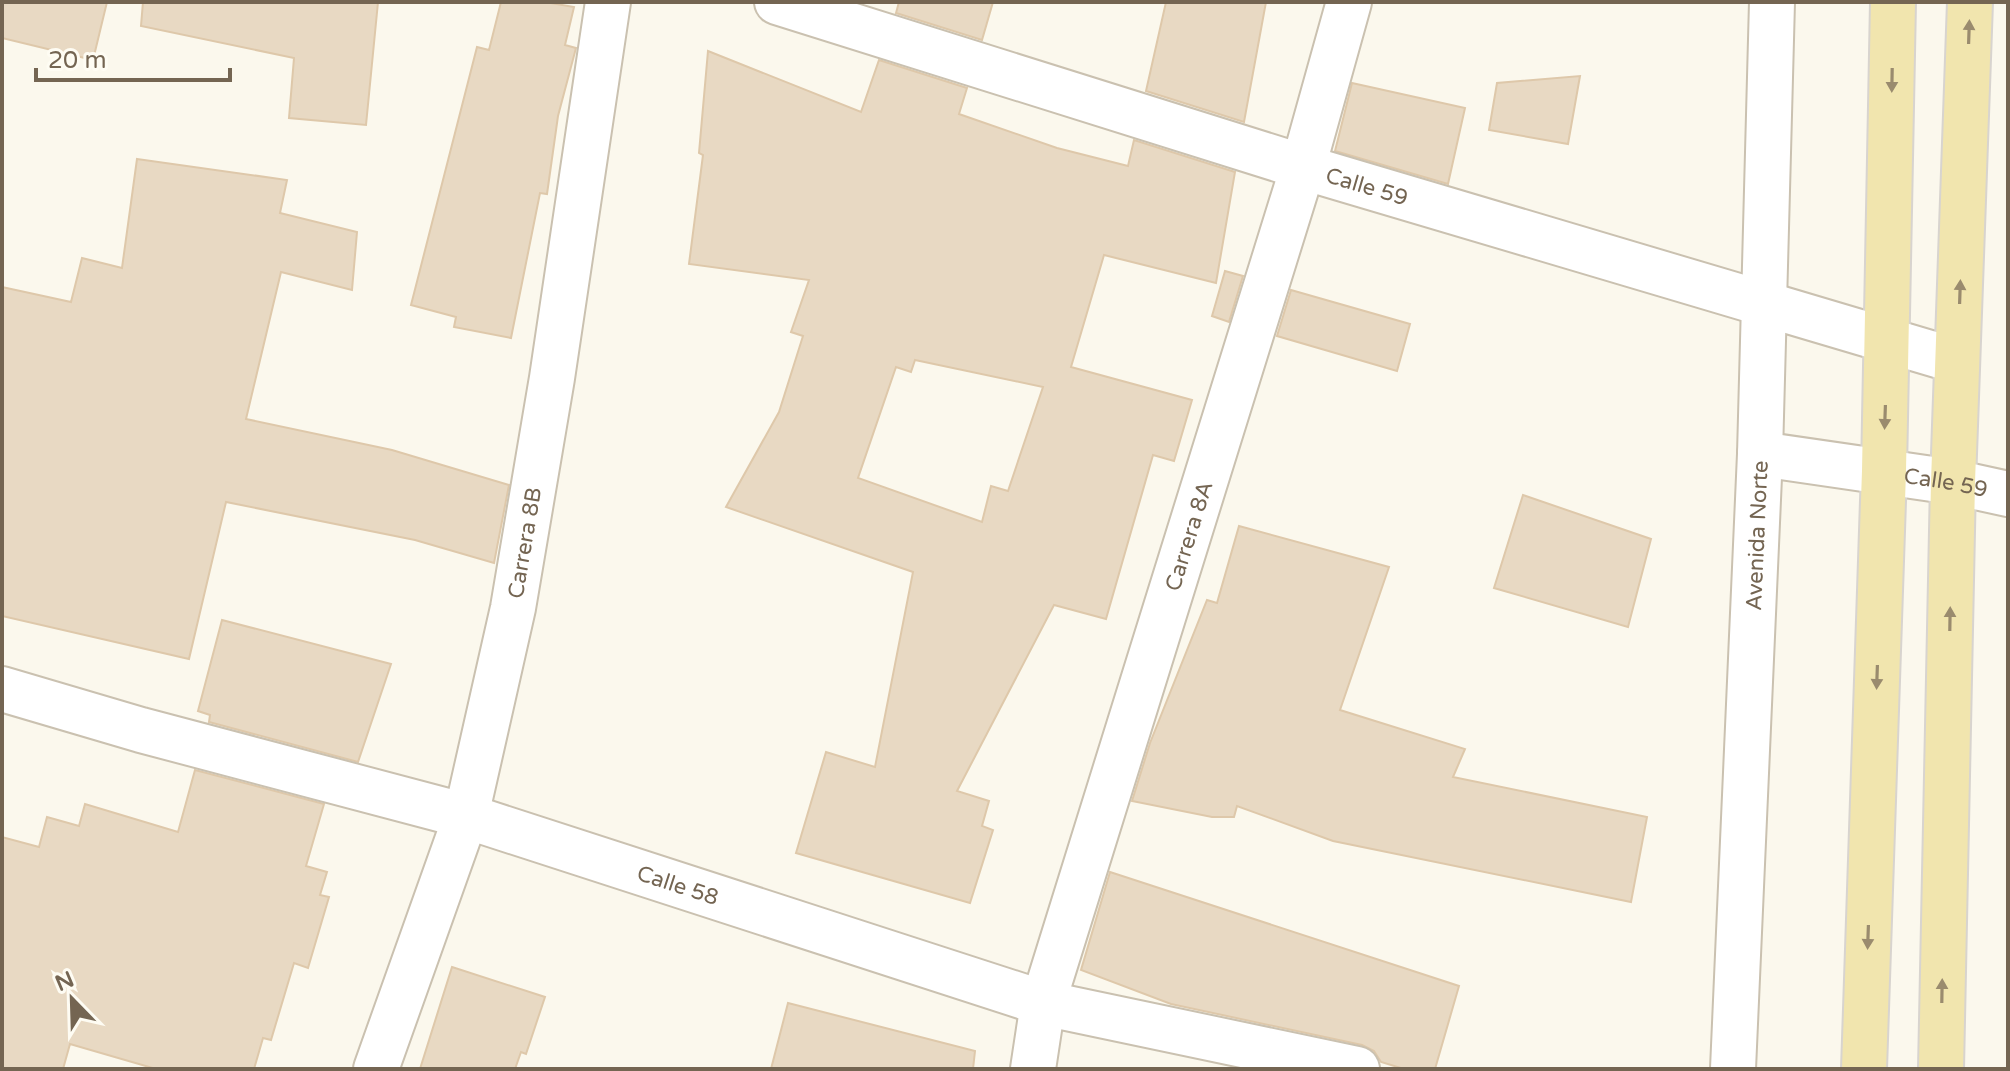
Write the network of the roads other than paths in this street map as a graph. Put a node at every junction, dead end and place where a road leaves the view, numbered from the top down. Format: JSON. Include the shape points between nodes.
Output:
{"nodes":[{"id":1,"x":608,"y":2,"type":"edge"},
{"id":2,"x":777,"y":2,"type":"edge"},
{"id":3,"x":1349,"y":2,"type":"edge"},
{"id":4,"x":1772,"y":2,"type":"edge"},
{"id":5,"x":1893,"y":2,"type":"edge"},
{"id":6,"x":1970,"y":2,"type":"edge"},
{"id":7,"x":1303,"y":167,"type":"junction"},
{"id":8,"x":1764,"y":304,"type":"junction"},
{"id":9,"x":1887,"y":339,"type":"junction"},
{"id":10,"x":1957,"y":361,"type":"junction"},
{"id":11,"x":1760,"y":454,"type":"junction"},
{"id":12,"x":1884,"y":471,"type":"junction"},
{"id":13,"x":1953,"y":482,"type":"junction"},
{"id":14,"x":2008,"y":494,"type":"edge"},
{"id":15,"x":2,"y":689,"type":"edge"},
{"id":16,"x":466,"y":816,"type":"junction"},
{"id":17,"x":1043,"y":1003,"type":"junction"},
{"id":18,"x":376,"y":1069,"type":"edge"},
{"id":19,"x":1033,"y":1069,"type":"edge"},
{"id":20,"x":1357,"y":1069,"type":"edge"},
{"id":21,"x":1733,"y":1069,"type":"edge"},
{"id":22,"x":1864,"y":1069,"type":"edge"},
{"id":23,"x":1941,"y":1069,"type":"edge"}],
"edges":[{"from":1,"to":16,"type":"street","name":"Carrera 8B","via":[[513,608]]},
{"from":2,"to":7,"type":"street","name":"Calle 59"},
{"from":3,"to":7,"type":"street","name":"Carrera 8A"},
{"from":4,"to":8,"type":"street","name":"Avenida Norte"},
{"from":5,"to":9,"type":"main road","one_way":true},
{"from":10,"to":6,"type":"main road","one_way":true},
{"from":7,"to":8,"type":"street","name":"Calle 59"},
{"from":7,"to":17,"type":"street","name":"Carrera 8A"},
{"from":8,"to":9,"type":"street","name":"Calle 59"},
{"from":8,"to":11,"type":"street","name":"Avenida Norte"},
{"from":9,"to":10,"type":"street","name":"Calle 59"},
{"from":9,"to":12,"type":"main road","one_way":true},
{"from":10,"to":13,"type":"main road"},
{"from":11,"to":12,"type":"street","name":"Calle 59"},
{"from":11,"to":21,"type":"street","name":"Avenida Norte"},
{"from":12,"to":13,"type":"street","name":"Calle 59"},
{"from":12,"to":22,"type":"main road","one_way":true},
{"from":13,"to":14,"type":"street","name":"Calle 59"},
{"from":23,"to":13,"type":"main road","one_way":true},
{"from":15,"to":16,"type":"street","name":"Calle 58"},
{"from":16,"to":17,"type":"street","name":"Calle 58"},
{"from":16,"to":18,"type":"street","name":"Carrera 8B"},
{"from":17,"to":19,"type":"street","name":"Carrera 8A"},
{"from":17,"to":20,"type":"street","name":"Calle 58"}]}
